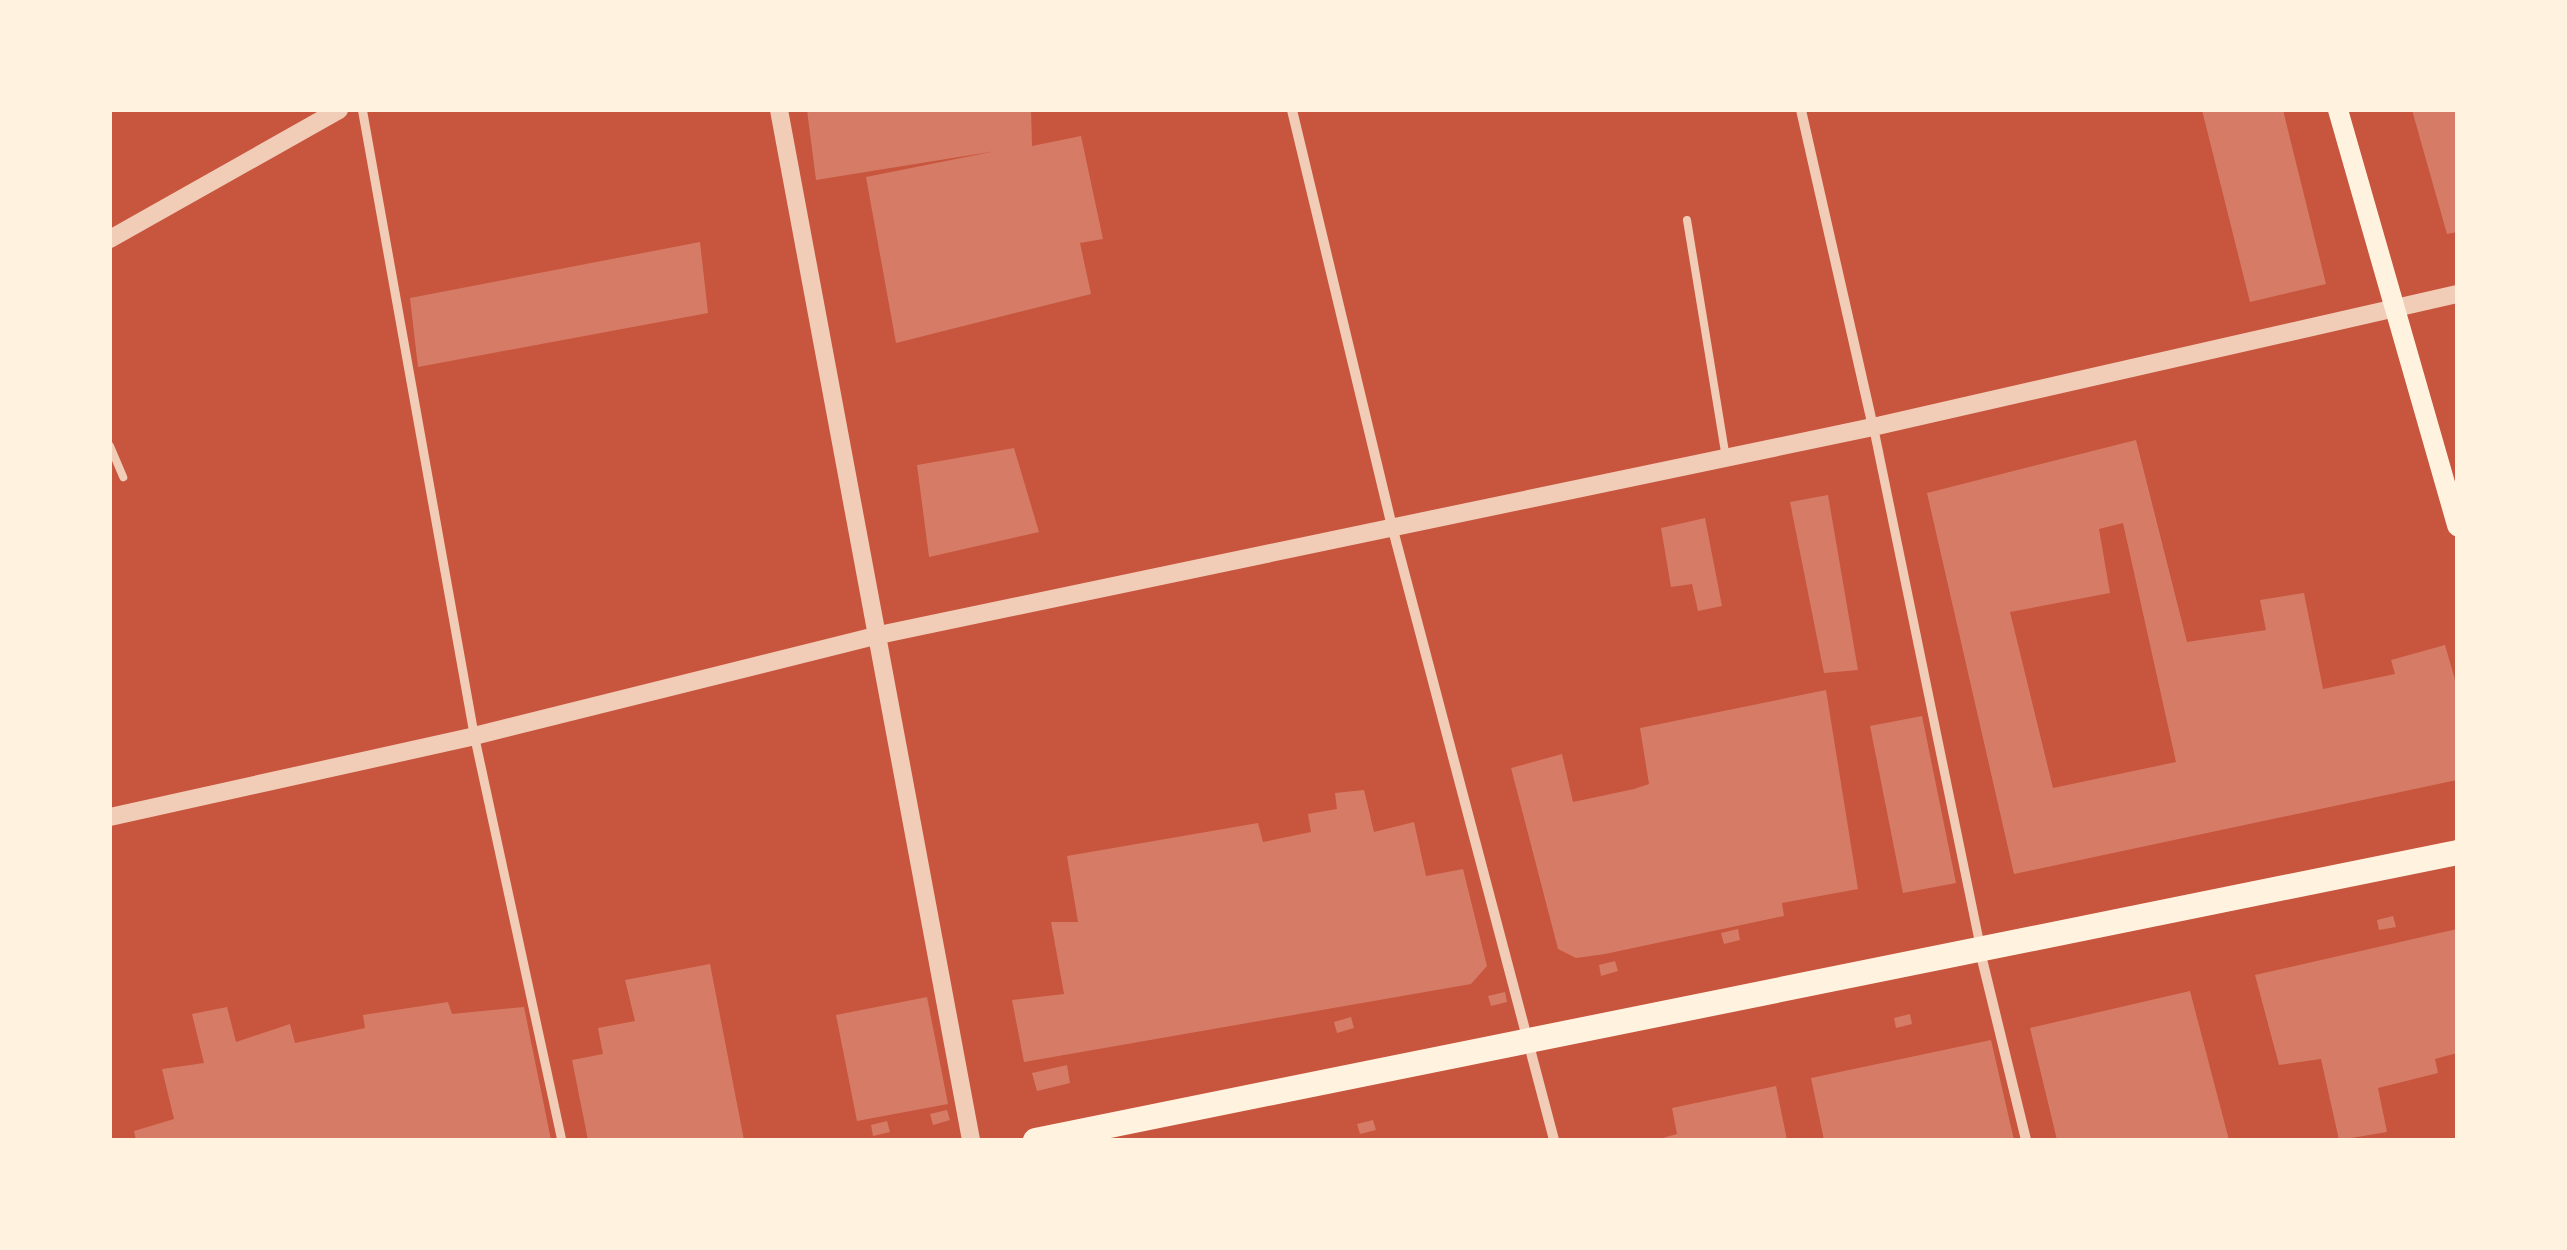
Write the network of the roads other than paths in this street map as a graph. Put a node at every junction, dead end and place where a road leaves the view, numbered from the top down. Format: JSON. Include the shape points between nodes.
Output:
{"nodes":[{"id":1,"x":339,"y":110,"type":"edge"},
{"id":2,"x":362,"y":110,"type":"edge"},
{"id":3,"x":779,"y":110,"type":"edge"},
{"id":4,"x":1292,"y":110,"type":"edge"},
{"id":5,"x":1801,"y":110,"type":"edge"},
{"id":6,"x":2338,"y":110,"type":"edge"},
{"id":7,"x":1688,"y":220,"type":"dead end"},
{"id":8,"x":110,"y":239,"type":"edge"},
{"id":9,"x":2457,"y":294,"type":"edge"},
{"id":10,"x":2393,"y":308,"type":"junction"},
{"id":11,"x":1873,"y":427,"type":"junction"},
{"id":12,"x":110,"y":446,"type":"edge"},
{"id":13,"x":1726,"y":459,"type":"junction"},
{"id":14,"x":123,"y":477,"type":"dead end"},
{"id":15,"x":2457,"y":526,"type":"edge"},
{"id":16,"x":1393,"y":530,"type":"junction"},
{"id":17,"x":880,"y":635,"type":"junction"},
{"id":18,"x":474,"y":736,"type":"junction"},
{"id":19,"x":110,"y":817,"type":"edge"},
{"id":20,"x":2457,"y":852,"type":"edge"},
{"id":21,"x":1980,"y":950,"type":"junction"},
{"id":22,"x":1528,"y":1043,"type":"junction"},
{"id":23,"x":561,"y":1140,"type":"edge"},
{"id":24,"x":972,"y":1140,"type":"edge"},
{"id":25,"x":1035,"y":1140,"type":"edge"},
{"id":26,"x":1554,"y":1140,"type":"edge"},
{"id":27,"x":2026,"y":1140,"type":"edge"}],
"edges":[{"from":1,"to":8,"type":"street"},
{"from":2,"to":18,"type":"street"},
{"from":3,"to":17,"type":"street"},
{"from":4,"to":16,"type":"street"},
{"from":5,"to":11,"type":"street"},
{"from":6,"to":10,"type":"main road"},
{"from":7,"to":13,"type":"lane"},
{"from":9,"to":10,"type":"street"},
{"from":10,"to":11,"type":"street"},
{"from":10,"to":15,"type":"main road"},
{"from":11,"to":13,"type":"street"},
{"from":11,"to":21,"type":"street"},
{"from":12,"to":14,"type":"lane"},
{"from":13,"to":16,"type":"street"},
{"from":16,"to":17,"type":"street"},
{"from":16,"to":22,"type":"street"},
{"from":17,"to":18,"type":"street"},
{"from":17,"to":24,"type":"street"},
{"from":18,"to":19,"type":"street"},
{"from":18,"to":23,"type":"street"},
{"from":20,"to":21,"type":"main road"},
{"from":21,"to":22,"type":"main road"},
{"from":21,"to":27,"type":"street"},
{"from":22,"to":25,"type":"main road"},
{"from":22,"to":26,"type":"street"}]}
